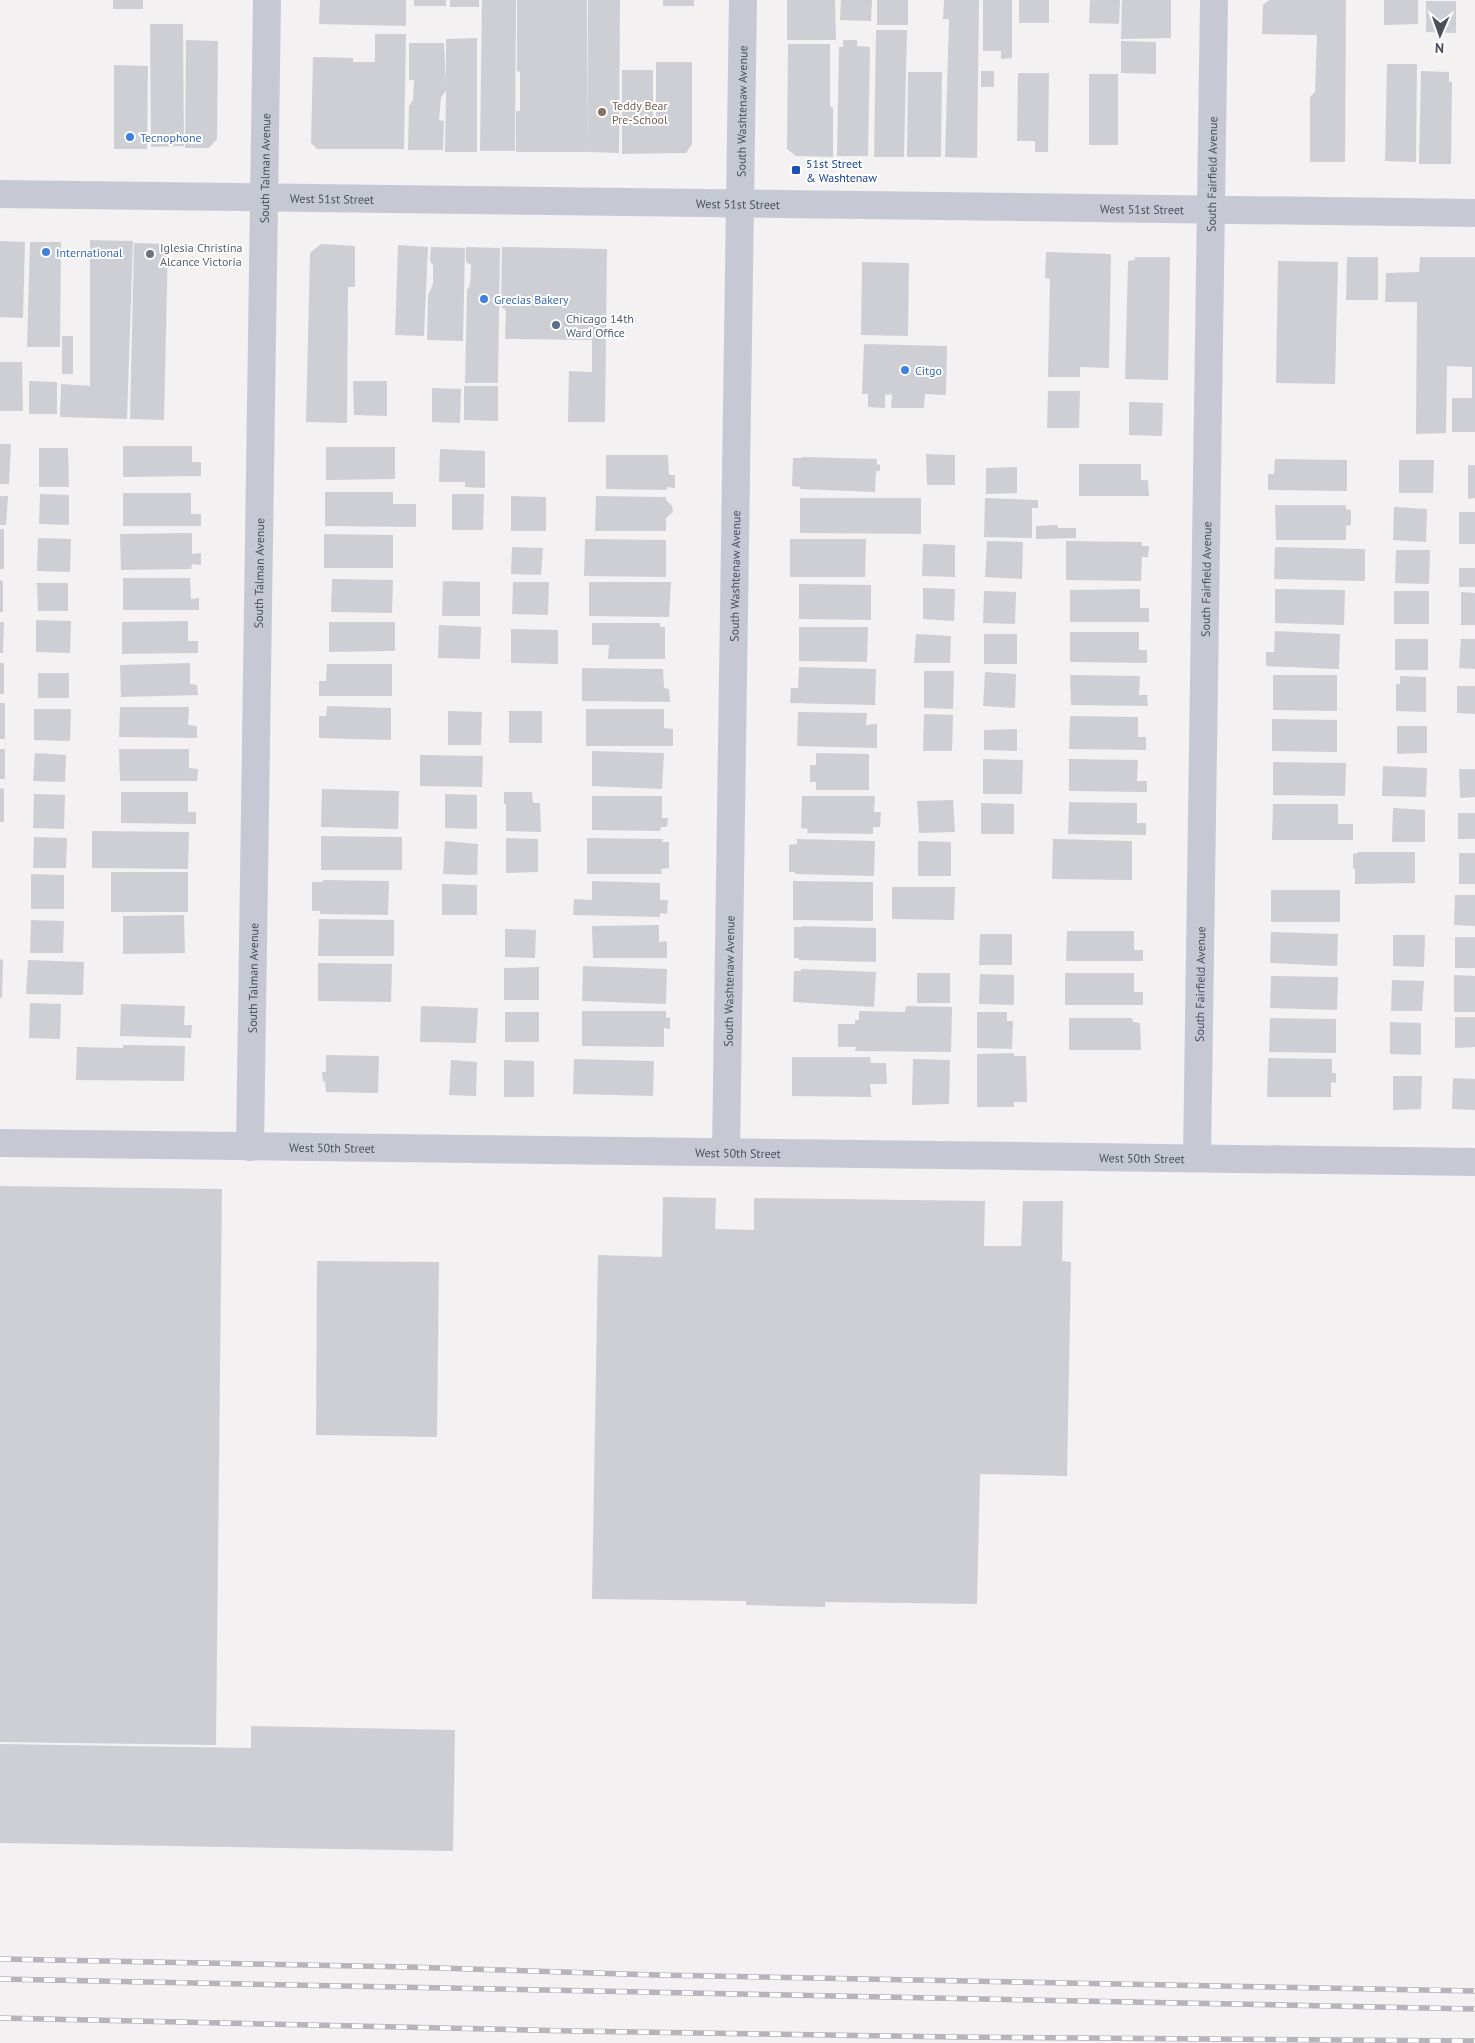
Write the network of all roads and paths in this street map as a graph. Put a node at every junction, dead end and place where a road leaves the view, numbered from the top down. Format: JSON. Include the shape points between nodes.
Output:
{"nodes":[{"id":1,"x":267,"y":0,"type":"edge"},
{"id":2,"x":743,"y":0,"type":"edge"},
{"id":3,"x":1214,"y":0,"type":"edge"},
{"id":4,"x":0,"y":194,"type":"edge"},
{"id":5,"x":264,"y":198,"type":"junction"},
{"id":6,"x":740,"y":204,"type":"junction"},
{"id":7,"x":1211,"y":209,"type":"junction"},
{"id":8,"x":1475,"y":213,"type":"edge"},
{"id":9,"x":0,"y":1143,"type":"edge"},
{"id":10,"x":250,"y":1146,"type":"junction"},
{"id":11,"x":726,"y":1152,"type":"junction"},
{"id":12,"x":1197,"y":1158,"type":"junction"},
{"id":13,"x":1475,"y":1162,"type":"edge"}],
"edges":[{"from":1,"to":5,"type":"street","name":"South Talman Avenue"},
{"from":2,"to":6,"type":"street","name":"South Washtenaw Avenue"},
{"from":3,"to":7,"type":"street","name":"South Fairfield Avenue"},
{"from":4,"to":5,"type":"street","name":"West 51st Street"},
{"from":5,"to":6,"type":"street","name":"West 51st Street"},
{"from":5,"to":10,"type":"street","name":"South Talman Avenue"},
{"from":6,"to":7,"type":"street","name":"West 51st Street"},
{"from":6,"to":11,"type":"street","name":"South Washtenaw Avenue"},
{"from":7,"to":8,"type":"street","name":"West 51st Street"},
{"from":7,"to":12,"type":"street","name":"South Fairfield Avenue"},
{"from":9,"to":10,"type":"street","name":"West 50th Street"},
{"from":10,"to":11,"type":"street","name":"West 50th Street"},
{"from":11,"to":12,"type":"street","name":"West 50th Street"},
{"from":12,"to":13,"type":"street","name":"West 50th Street"}]}
